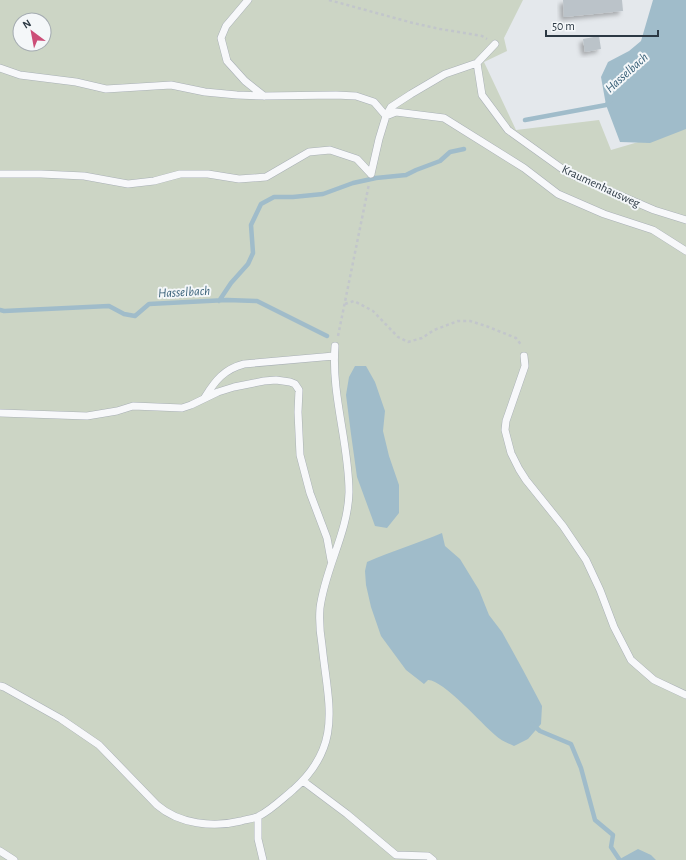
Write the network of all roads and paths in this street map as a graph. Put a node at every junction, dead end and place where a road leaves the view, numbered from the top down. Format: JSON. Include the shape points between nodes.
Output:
{"nodes":[{"id":1,"x":248,"y":0,"type":"edge"},
{"id":2,"x":329,"y":0,"type":"edge"},
{"id":3,"x":495,"y":44,"type":"joint"},
{"id":4,"x":477,"y":63,"type":"junction"},
{"id":5,"x":0,"y":68,"type":"edge"},
{"id":6,"x":264,"y":96,"type":"junction"},
{"id":7,"x":386,"y":116,"type":"junction"},
{"id":8,"x":0,"y":174,"type":"edge"},
{"id":9,"x":368,"y":190,"type":"dead end"},
{"id":10,"x":686,"y":220,"type":"edge"},
{"id":11,"x":686,"y":251,"type":"edge"},
{"id":12,"x":345,"y":304,"type":"junction"},
{"id":13,"x":335,"y":346,"type":"joint"},
{"id":14,"x":334,"y":356,"type":"junction"},
{"id":15,"x":524,"y":356,"type":"joint"},
{"id":16,"x":205,"y":397,"type":"junction"},
{"id":17,"x":0,"y":413,"type":"edge"},
{"id":18,"x":331,"y":565,"type":"junction"},
{"id":19,"x":0,"y":686,"type":"edge"},
{"id":20,"x":686,"y":695,"type":"edge"},
{"id":21,"x":303,"y":781,"type":"junction"},
{"id":22,"x":258,"y":817,"type":"junction"},
{"id":23,"x":0,"y":851,"type":"edge"},
{"id":24,"x":14,"y":860,"type":"edge"},
{"id":25,"x":263,"y":860,"type":"edge"},
{"id":26,"x":433,"y":860,"type":"edge"}],
"edges":[{"from":1,"to":6,"type":"lane","via":[[226,26],[221,38],[227,61]]},
{"from":2,"to":3,"type":"path","via":[[413,23],[482,36]]},
{"from":3,"to":4,"type":"lane"},
{"from":4,"to":7,"type":"lane","via":[[445,74],[391,106]]},
{"from":4,"to":10,"type":"lane","name":"Kraumenhausweg","via":[[482,95],[508,130],[568,174],[654,210]]},
{"from":5,"to":6,"type":"lane","via":[[20,75],[76,82],[106,89],[171,84],[205,92]]},
{"from":6,"to":7,"type":"lane","via":[[356,96],[374,102]]},
{"from":7,"to":8,"type":"lane","via":[[371,174],[357,159],[330,150],[309,152],[266,177],[239,179],[208,174],[180,174],[128,184],[84,176]]},
{"from":7,"to":11,"type":"lane","via":[[396,112],[444,118],[524,168],[558,194],[604,214],[653,230]]},
{"from":9,"to":12,"type":"path"},
{"from":12,"to":13,"type":"path"},
{"from":12,"to":15,"type":"path","via":[[354,301],[373,311],[398,337],[408,342],[458,320],[470,321],[516,338],[523,348]]},
{"from":13,"to":14,"type":"lane"},
{"from":14,"to":16,"type":"lane","via":[[236,366],[214,382]]},
{"from":14,"to":18,"type":"lane","via":[[335,387],[349,491],[343,532]]},
{"from":15,"to":20,"type":"lane","via":[[525,366],[505,430],[514,458],[526,480],[586,560],[631,660],[654,680]]},
{"from":16,"to":17,"type":"lane","via":[[182,408],[133,406],[87,416]]},
{"from":16,"to":18,"type":"lane","via":[[234,387],[264,381],[285,381],[298,387],[300,455],[310,493],[328,538]]},
{"from":18,"to":21,"type":"lane","via":[[320,609],[330,714],[329,733],[324,749]]},
{"from":19,"to":22,"type":"lane","via":[[61,719],[99,745],[157,805],[178,819],[218,824]]},
{"from":21,"to":22,"type":"lane"},
{"from":21,"to":26,"type":"lane","via":[[396,855],[428,856]]},
{"from":22,"to":25,"type":"lane","via":[[258,839]]},
{"from":23,"to":24,"type":"lane"}]}
